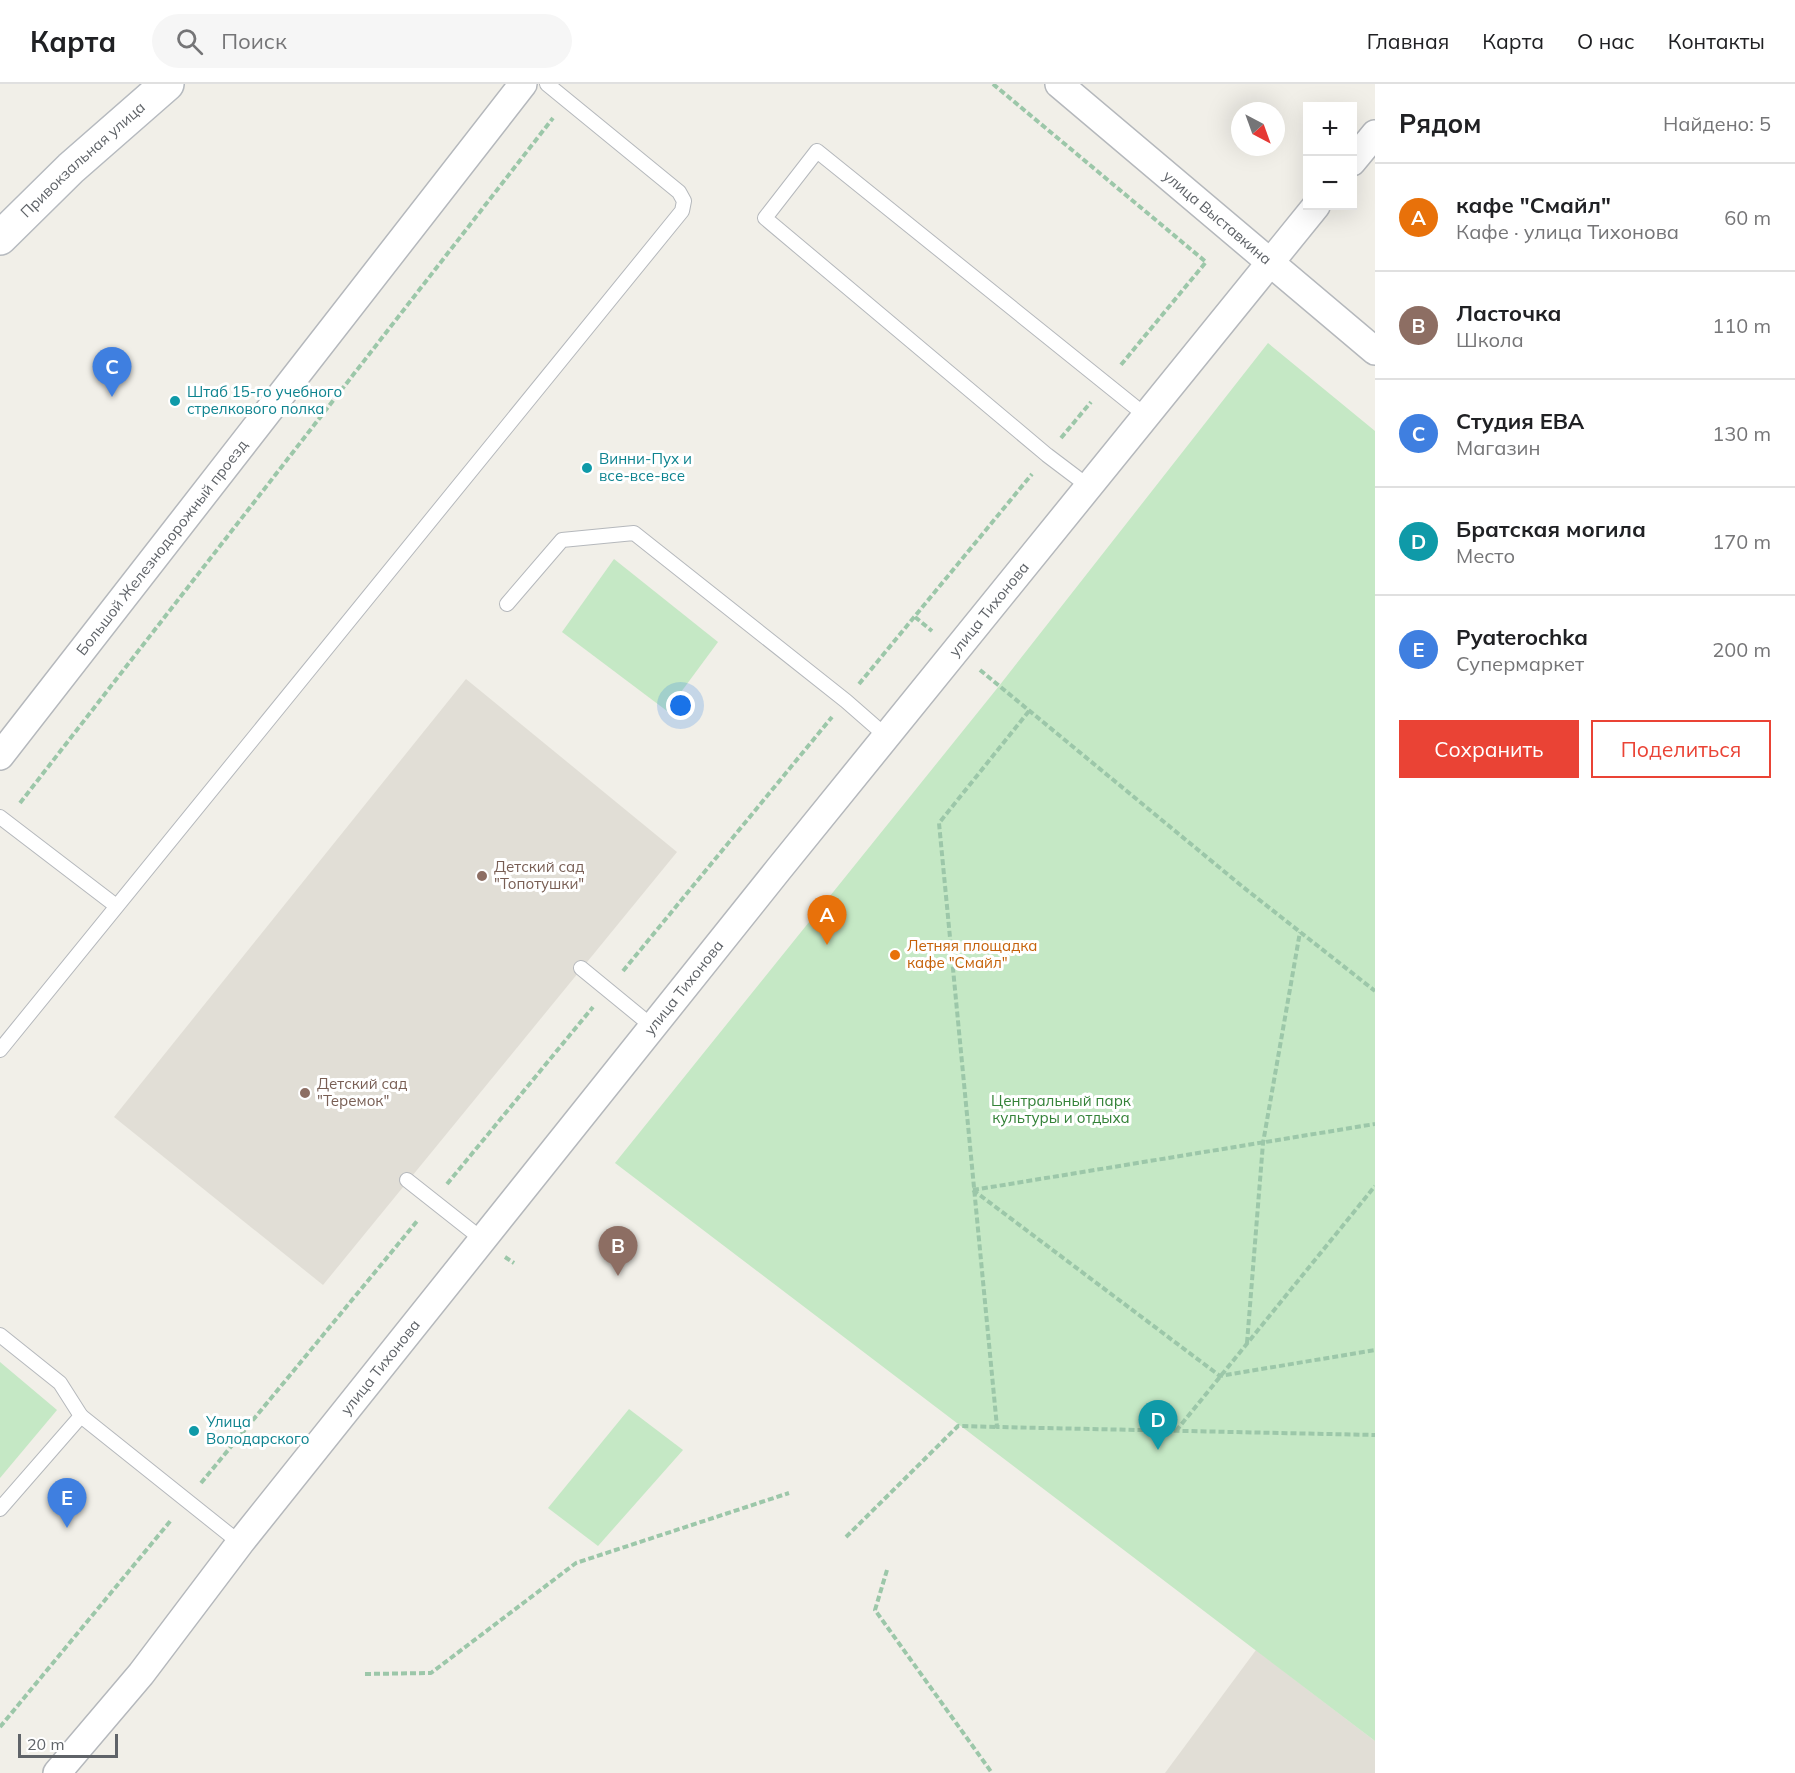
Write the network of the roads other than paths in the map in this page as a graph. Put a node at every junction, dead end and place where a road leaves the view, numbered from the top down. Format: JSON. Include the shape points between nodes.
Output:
{"nodes":[{"id":1,"x":167,"y":84,"type":"edge"},
{"id":2,"x":523,"y":84,"type":"edge"},
{"id":3,"x":547,"y":84,"type":"edge"},
{"id":4,"x":1059,"y":84,"type":"edge"},
{"id":5,"x":1375,"y":134,"type":"edge"},
{"id":6,"x":1357,"y":157,"type":"edge"},
{"id":7,"x":1313,"y":210,"type":"edge"},
{"id":8,"x":0,"y":238,"type":"edge"},
{"id":9,"x":1269,"y":262,"type":"junction"},
{"id":10,"x":1375,"y":351,"type":"edge"},
{"id":11,"x":1145,"y":416,"type":"junction"},
{"id":12,"x":1088,"y":486,"type":"junction"},
{"id":13,"x":507,"y":604,"type":"dead end"},
{"id":14,"x":886,"y":736,"type":"junction"},
{"id":15,"x":0,"y":756,"type":"edge"},
{"id":16,"x":3,"y":819,"type":"edge"},
{"id":17,"x":115,"y":906,"type":"junction"},
{"id":18,"x":581,"y":968,"type":"dead end"},
{"id":19,"x":653,"y":1026,"type":"junction"},
{"id":20,"x":0,"y":1050,"type":"edge"},
{"id":21,"x":407,"y":1180,"type":"dead end"},
{"id":22,"x":483,"y":1240,"type":"junction"},
{"id":23,"x":0,"y":1335,"type":"edge"},
{"id":24,"x":81,"y":1416,"type":"junction"},
{"id":25,"x":0,"y":1509,"type":"edge"},
{"id":26,"x":240,"y":1543,"type":"junction"},
{"id":27,"x":57,"y":1773,"type":"edge"}],
"edges":[{"from":1,"to":8,"type":"main road","name":"Привокзальная улица","via":[[71,168]]},
{"from":2,"to":15,"type":"street","name":"Большой Железнодорожный проезд"},
{"from":3,"to":17,"type":"lane","via":[[679,192],[684,201],[682,211]]},
{"from":4,"to":9,"type":"street","name":"улица Выставкина"},
{"from":5,"to":6,"type":"street"},
{"from":7,"to":9,"type":"street","name":"улица Тихонова"},
{"from":9,"to":10,"type":"street","name":"улица Выставкина"},
{"from":9,"to":11,"type":"street","name":"улица Тихонова"},
{"from":11,"to":12,"type":"street","name":"улица Тихонова"},
{"from":11,"to":12,"type":"lane","via":[[817,151],[765,218]]},
{"from":12,"to":14,"type":"street","name":"улица Тихонова"},
{"from":13,"to":14,"type":"lane","via":[[562,540],[634,533]]},
{"from":14,"to":19,"type":"street","name":"улица Тихонова"},
{"from":16,"to":17,"type":"lane"},
{"from":17,"to":20,"type":"lane"},
{"from":18,"to":19,"type":"lane"},
{"from":19,"to":22,"type":"street","name":"улица Тихонова"},
{"from":21,"to":22,"type":"lane"},
{"from":22,"to":26,"type":"street","name":"улица Тихонова"},
{"from":23,"to":24,"type":"lane","via":[[60,1383]]},
{"from":24,"to":25,"type":"lane"},
{"from":24,"to":26,"type":"lane"},
{"from":26,"to":27,"type":"street","name":"улица Тихонова","via":[[141,1674]]}]}
